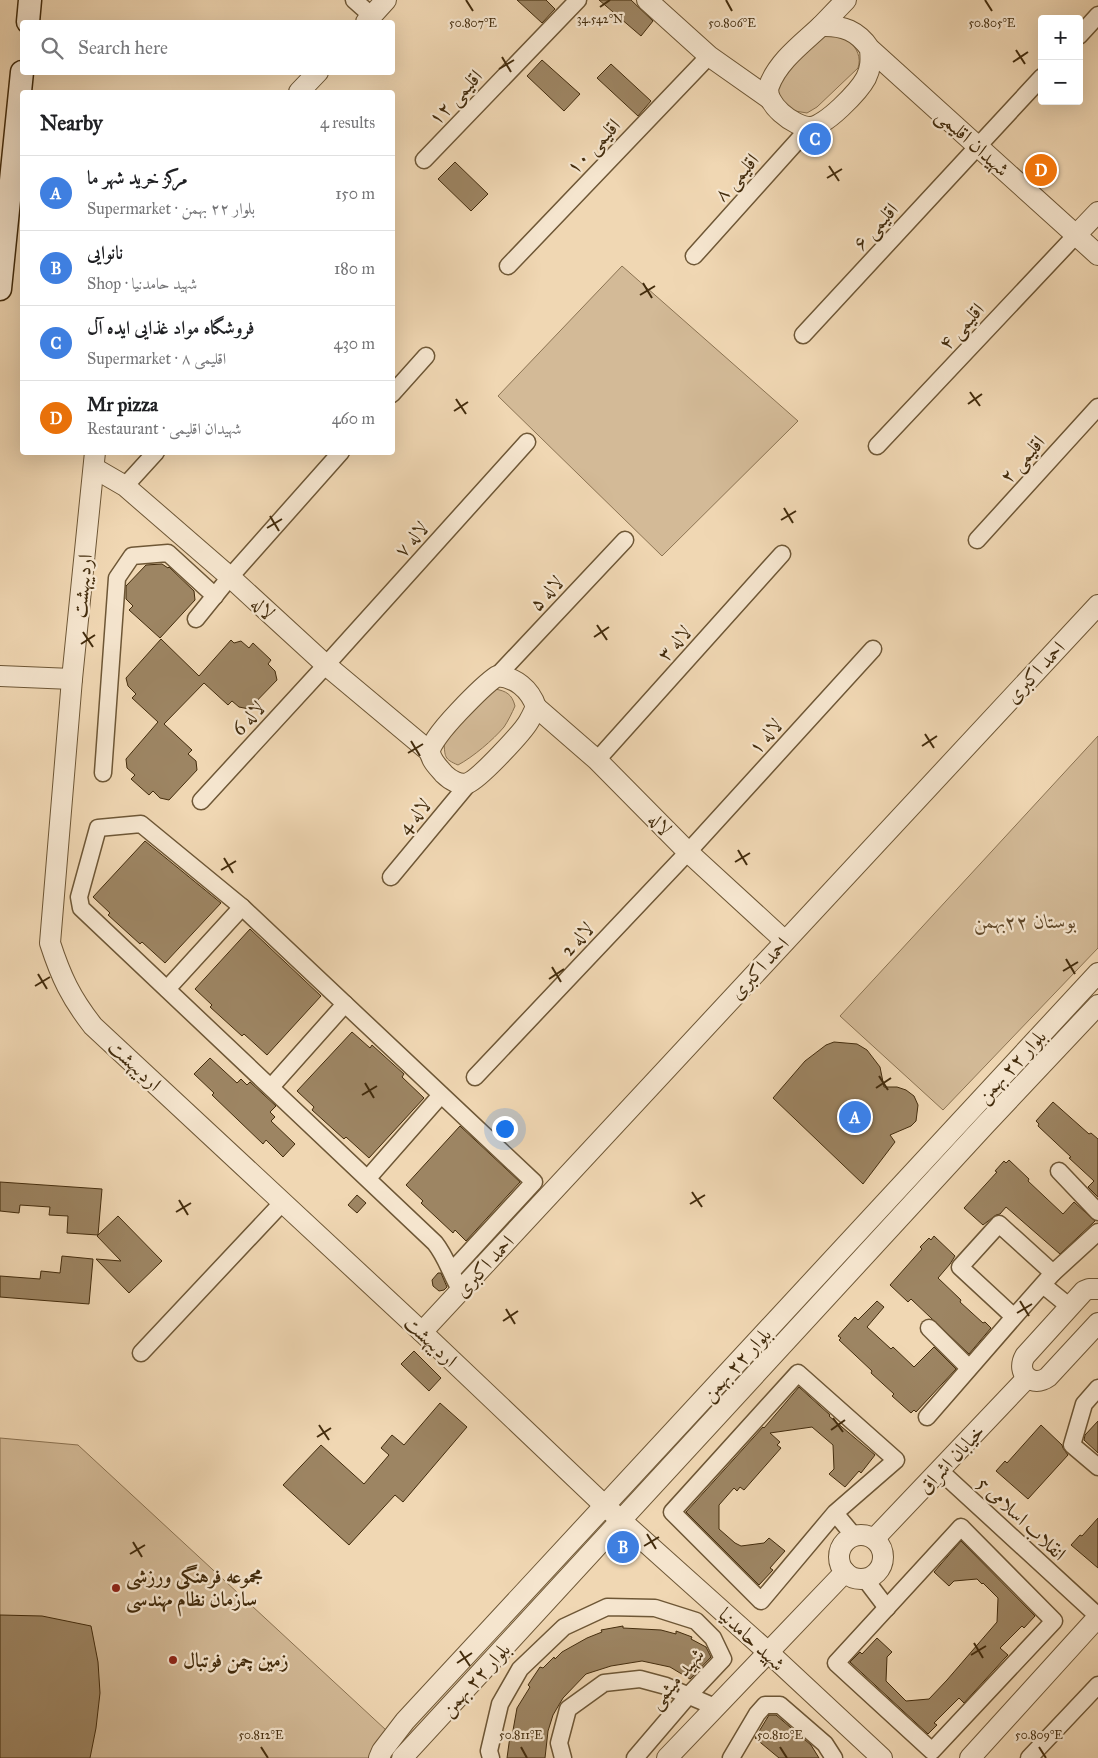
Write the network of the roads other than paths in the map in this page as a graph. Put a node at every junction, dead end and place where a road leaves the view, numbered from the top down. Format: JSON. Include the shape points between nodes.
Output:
{"nodes":[{"id":1,"x":30,"y":0,"type":"edge"},
{"id":2,"x":354,"y":0,"type":"edge"},
{"id":3,"x":386,"y":0,"type":"edge"},
{"id":4,"x":578,"y":0,"type":"edge"},
{"id":5,"x":647,"y":0,"type":"edge"},
{"id":6,"x":846,"y":0,"type":"edge"},
{"id":7,"x":852,"y":0,"type":"edge"},
{"id":8,"x":1098,"y":15,"type":"edge"},
{"id":9,"x":369,"y":19,"type":"edge"},
{"id":10,"x":28,"y":20,"type":"edge"},
{"id":11,"x":821,"y":26,"type":"junction"},
{"id":12,"x":852,"y":30,"type":"junction"},
{"id":13,"x":1083,"y":32,"type":"edge"},
{"id":14,"x":870,"y":49,"type":"junction"},
{"id":15,"x":709,"y":56,"type":"junction"},
{"id":16,"x":22,"y":75,"type":"edge"},
{"id":17,"x":315,"y":75,"type":"edge"},
{"id":18,"x":902,"y":78,"type":"junction"},
{"id":19,"x":866,"y":79,"type":"junction"},
{"id":20,"x":1038,"y":81,"type":"edge"},
{"id":21,"x":20,"y":90,"type":"edge"},
{"id":22,"x":301,"y":90,"type":"edge"},
{"id":23,"x":20,"y":92,"type":"edge"},
{"id":24,"x":770,"y":99,"type":"junction"},
{"id":25,"x":810,"y":128,"type":"junction"},
{"id":26,"x":978,"y":147,"type":"junction"},
{"id":27,"x":424,"y":160,"type":"dead end"},
{"id":28,"x":1098,"y":212,"type":"edge"},
{"id":29,"x":1076,"y":235,"type":"junction"},
{"id":30,"x":694,"y":256,"type":"dead end"},
{"id":31,"x":1098,"y":256,"type":"edge"},
{"id":32,"x":508,"y":266,"type":"dead end"},
{"id":33,"x":0,"y":289,"type":"edge"},
{"id":34,"x":804,"y":335,"type":"dead end"},
{"id":35,"x":426,"y":356,"type":"dead end"},
{"id":36,"x":395,"y":391,"type":"edge"},
{"id":37,"x":1098,"y":407,"type":"edge"},
{"id":38,"x":527,"y":442,"type":"dead end"},
{"id":39,"x":876,"y":446,"type":"dead end"},
{"id":40,"x":153,"y":455,"type":"edge"},
{"id":41,"x":338,"y":455,"type":"edge"},
{"id":42,"x":94,"y":460,"type":"edge"},
{"id":43,"x":125,"y":486,"type":"junction"},
{"id":44,"x":625,"y":540,"type":"dead end"},
{"id":45,"x":977,"y":540,"type":"dead end"},
{"id":46,"x":782,"y":554,"type":"dead end"},
{"id":47,"x":230,"y":577,"type":"junction"},
{"id":48,"x":214,"y":596,"type":"junction"},
{"id":49,"x":1098,"y":605,"type":"edge"},
{"id":50,"x":196,"y":619,"type":"dead end"},
{"id":51,"x":873,"y":649,"type":"dead end"},
{"id":52,"x":326,"y":665,"type":"junction"},
{"id":53,"x":0,"y":676,"type":"edge"},
{"id":54,"x":497,"y":676,"type":"junction"},
{"id":55,"x":72,"y":679,"type":"junction"},
{"id":56,"x":536,"y":707,"type":"junction"},
{"id":57,"x":430,"y":752,"type":"junction"},
{"id":58,"x":597,"y":760,"type":"junction"},
{"id":59,"x":103,"y":773,"type":"dead end"},
{"id":60,"x":469,"y":783,"type":"junction"},
{"id":61,"x":201,"y":801,"type":"dead end"},
{"id":62,"x":688,"y":852,"type":"junction"},
{"id":63,"x":390,"y":877,"type":"dead end"},
{"id":64,"x":242,"y":907,"type":"junction"},
{"id":65,"x":784,"y":940,"type":"junction"},
{"id":66,"x":1098,"y":972,"type":"edge"},
{"id":67,"x":167,"y":989,"type":"junction"},
{"id":68,"x":345,"y":1004,"type":"junction"},
{"id":69,"x":1098,"y":1005,"type":"edge"},
{"id":70,"x":475,"y":1077,"type":"dead end"},
{"id":71,"x":271,"y":1087,"type":"junction"},
{"id":72,"x":441,"y":1095,"type":"junction"},
{"id":73,"x":1058,"y":1171,"type":"dead end"},
{"id":74,"x":368,"y":1178,"type":"junction"},
{"id":75,"x":282,"y":1203,"type":"junction"},
{"id":76,"x":1098,"y":1212,"type":"edge"},
{"id":77,"x":1098,"y":1232,"type":"edge"},
{"id":78,"x":452,"y":1271,"type":"junction"},
{"id":79,"x":1048,"y":1279,"type":"junction"},
{"id":80,"x":1098,"y":1289,"type":"edge"},
{"id":81,"x":462,"y":1291,"type":"junction"},
{"id":82,"x":1070,"y":1307,"type":"junction"},
{"id":83,"x":1014,"y":1316,"type":"junction"},
{"id":84,"x":929,"y":1328,"type":"dead end"},
{"id":85,"x":1096,"y":1331,"type":"edge"},
{"id":86,"x":422,"y":1332,"type":"junction"},
{"id":87,"x":141,"y":1353,"type":"dead end"},
{"id":88,"x":969,"y":1368,"type":"junction"},
{"id":89,"x":1027,"y":1378,"type":"junction"},
{"id":90,"x":1098,"y":1388,"type":"edge"},
{"id":91,"x":928,"y":1417,"type":"dead end"},
{"id":92,"x":1098,"y":1467,"type":"edge"},
{"id":93,"x":940,"y":1470,"type":"junction"},
{"id":94,"x":604,"y":1506,"type":"junction"},
{"id":95,"x":836,"y":1513,"type":"junction"},
{"id":96,"x":621,"y":1520,"type":"junction"},
{"id":97,"x":854,"y":1536,"type":"junction"},
{"id":98,"x":874,"y":1539,"type":"junction"},
{"id":99,"x":845,"y":1572,"type":"junction"},
{"id":100,"x":865,"y":1579,"type":"junction"},
{"id":101,"x":887,"y":1608,"type":"junction"},
{"id":102,"x":1098,"y":1616,"type":"edge"},
{"id":103,"x":768,"y":1652,"type":"junction"},
{"id":104,"x":1098,"y":1685,"type":"edge"},
{"id":105,"x":688,"y":1696,"type":"junction"},
{"id":106,"x":715,"y":1708,"type":"junction"},
{"id":107,"x":379,"y":1758,"type":"edge"},
{"id":108,"x":402,"y":1758,"type":"edge"},
{"id":109,"x":491,"y":1758,"type":"edge"},
{"id":110,"x":563,"y":1758,"type":"edge"},
{"id":111,"x":635,"y":1758,"type":"edge"},
{"id":112,"x":667,"y":1758,"type":"edge"},
{"id":113,"x":732,"y":1758,"type":"edge"},
{"id":114,"x":834,"y":1758,"type":"edge"},
{"id":115,"x":882,"y":1758,"type":"edge"},
{"id":116,"x":970,"y":1758,"type":"edge"},
{"id":117,"x":1029,"y":1758,"type":"edge"}],
"edges":[{"from":1,"to":10,"type":"main road"},
{"from":2,"to":9,"type":"street"},
{"from":3,"to":9,"type":"street"},
{"from":4,"to":27,"type":"street","name":"اقلیمی ۱۲"},
{"from":5,"to":15,"type":"street"},
{"from":6,"to":11,"type":"street"},
{"from":7,"to":12,"type":"street","via":[[849,18]]},
{"from":8,"to":13,"type":"street"},
{"from":11,"to":12,"type":"street","via":[[836,25]]},
{"from":11,"to":24,"type":"street","via":[[781,65],[768,88]]},
{"from":12,"to":14,"type":"street"},
{"from":14,"to":18,"type":"street","name":"شهیدان اقلیمی"},
{"from":14,"to":19,"type":"street","via":[[871,64]]},
{"from":15,"to":24,"type":"street"},
{"from":15,"to":32,"type":"street","name":"اقلیمی ۱۰"},
{"from":16,"to":21,"type":"main road"},
{"from":17,"to":22,"type":"street"},
{"from":18,"to":19,"type":"street","via":[[883,73]]},
{"from":18,"to":26,"type":"street","name":"شهیدان اقلیمی"},
{"from":19,"to":25,"type":"street","via":[[838,111],[821,125]]},
{"from":20,"to":26,"type":"street","name":"اقلیمی ۶"},
{"from":23,"to":33,"type":"main road"},
{"from":24,"to":25,"type":"street","via":[[794,122]]},
{"from":25,"to":30,"type":"street","name":"اقلیمی ۸"},
{"from":26,"to":29,"type":"street","name":"شهیدان اقلیمی"},
{"from":26,"to":34,"type":"street","name":"اقلیمی ۶"},
{"from":28,"to":29,"type":"street"},
{"from":29,"to":31,"type":"street","name":"شهیدان اقلیمی"},
{"from":29,"to":39,"type":"street","name":"اقلیمی ۴"},
{"from":35,"to":36,"type":"street"},
{"from":37,"to":45,"type":"street","name":"اقلیمی ۲"},
{"from":38,"to":52,"type":"street","name":"لاله ۷"},
{"from":40,"to":43,"type":"street"},
{"from":41,"to":47,"type":"street"},
{"from":42,"to":43,"type":"street","name":"لاله"},
{"from":42,"to":55,"type":"street","name":"اردیبهشت"},
{"from":43,"to":47,"type":"street","name":"لاله"},
{"from":44,"to":54,"type":"street","name":"لاله ۵"},
{"from":46,"to":58,"type":"street","name":"لاله ۳"},
{"from":47,"to":48,"type":"street"},
{"from":47,"to":52,"type":"street","name":"لاله"},
{"from":48,"to":50,"type":"street"},
{"from":48,"to":59,"type":"street","via":[[168,553],[132,556],[117,578]]},
{"from":49,"to":65,"type":"street","name":"احمد اکبری"},
{"from":51,"to":62,"type":"street","name":"لاله ۱"},
{"from":52,"to":57,"type":"street","name":"لاله"},
{"from":52,"to":61,"type":"street","name":"لاله 6"},
{"from":53,"to":55,"type":"street"},
{"from":54,"to":56,"type":"street","name":"لاله","via":[[508,676],[521,684],[533,697]]},
{"from":54,"to":57,"type":"street","via":[[487,682],[439,733]]},
{"from":55,"to":75,"type":"street","name":"اردیبهشت","via":[[50,943],[60,974],[76,1005],[93,1026]]},
{"from":56,"to":58,"type":"street","name":"لاله"},
{"from":56,"to":60,"type":"street","via":[[529,722]]},
{"from":57,"to":60,"type":"street","name":"لاله","via":[[435,764],[448,778],[462,784]]},
{"from":58,"to":62,"type":"street","name":"لاله"},
{"from":60,"to":63,"type":"street","name":"لاله 4"},
{"from":62,"to":65,"type":"street","name":"لاله"},
{"from":62,"to":70,"type":"street","name":"لاله 2"},
{"from":64,"to":67,"type":"street"},
{"from":64,"to":67,"type":"street","via":[[141,824],[98,828],[79,897],[81,908]]},
{"from":64,"to":68,"type":"street"},
{"from":65,"to":81,"type":"street","name":"احمد اکبری"},
{"from":66,"to":94,"type":"street","name":"بلوار ۲۲ بهمن"},
{"from":67,"to":71,"type":"street"},
{"from":68,"to":71,"type":"street"},
{"from":68,"to":72,"type":"street"},
{"from":69,"to":96,"type":"street","name":"بلوار ۲۲ بهمن"},
{"from":71,"to":74,"type":"street"},
{"from":72,"to":74,"type":"street"},
{"from":72,"to":78,"type":"street","via":[[534,1182]]},
{"from":73,"to":76,"type":"street"},
{"from":74,"to":78,"type":"street","via":[[444,1254]]},
{"from":75,"to":86,"type":"street","name":"اردیبهشت"},
{"from":75,"to":87,"type":"street"},
{"from":77,"to":79,"type":"street"},
{"from":78,"to":81,"type":"street"},
{"from":79,"to":82,"type":"street"},
{"from":79,"to":83,"type":"street"},
{"from":79,"to":83,"type":"street","via":[[999,1224],[960,1267]]},
{"from":80,"to":82,"type":"street","via":[[1084,1291]]},
{"from":81,"to":86,"type":"street","name":"احمد اکبری"},
{"from":82,"to":89,"type":"street","via":[[1025,1356],[1021,1366]]},
{"from":83,"to":88,"type":"street"},
{"from":84,"to":88,"type":"street"},
{"from":85,"to":89,"type":"street","via":[[1048,1377],[1039,1382]]},
{"from":86,"to":94,"type":"street","name":"اردیبهشت"},
{"from":88,"to":91,"type":"street"},
{"from":89,"to":93,"type":"street","name":"خیابان اشراق"},
{"from":90,"to":92,"type":"street","via":[[1084,1404],[1072,1445]]},
{"from":93,"to":98,"type":"street","name":"خیابان اشراق"},
{"from":93,"to":102,"type":"street","name":"انقلاب اسلامی 5"},
{"from":94,"to":96,"type":"street","name":"اردیبهشت"},
{"from":94,"to":107,"type":"street","name":"بلوار ۲۲ بهمن","via":[[405,1722]]},
{"from":95,"to":95,"type":"street","via":[[761,1600],[672,1512],[798,1374],[896,1460]]},
{"from":95,"to":97,"type":"street"},
{"from":96,"to":103,"type":"street","name":"شهید حامدنیا"},
{"from":96,"to":108,"type":"street","name":"بلوار ۲۲ بهمن"},
{"from":97,"to":98,"type":"street"},
{"from":97,"to":99,"type":"street","via":[[840,1552]]},
{"from":98,"to":100,"type":"street","via":[[880,1544],[882,1566]]},
{"from":99,"to":100,"type":"street","via":[[857,1579]]},
{"from":99,"to":103,"type":"street"},
{"from":100,"to":101,"type":"street"},
{"from":101,"to":101,"type":"street","via":[[836,1664],[932,1751],[1054,1621],[962,1527]]},
{"from":102,"to":116,"type":"street"},
{"from":103,"to":106,"type":"street"},
{"from":103,"to":115,"type":"street","name":"شهید حامدنیا"},
{"from":104,"to":117,"type":"street"},
{"from":105,"to":106,"type":"street"},
{"from":105,"to":109,"type":"street","name":"شهید میثمی","via":[[723,1659],[713,1638],[696,1621],[655,1608],[607,1607],[564,1627],[520,1669],[500,1704],[489,1751]]},
{"from":105,"to":110,"type":"street","via":[[640,1679],[604,1683],[568,1709],[559,1743]]},
{"from":105,"to":111,"type":"street","name":"شهید میثمی"},
{"from":106,"to":112,"type":"street"},
{"from":113,"to":114,"type":"street","via":[[765,1705],[780,1705],[825,1744]]}]}
